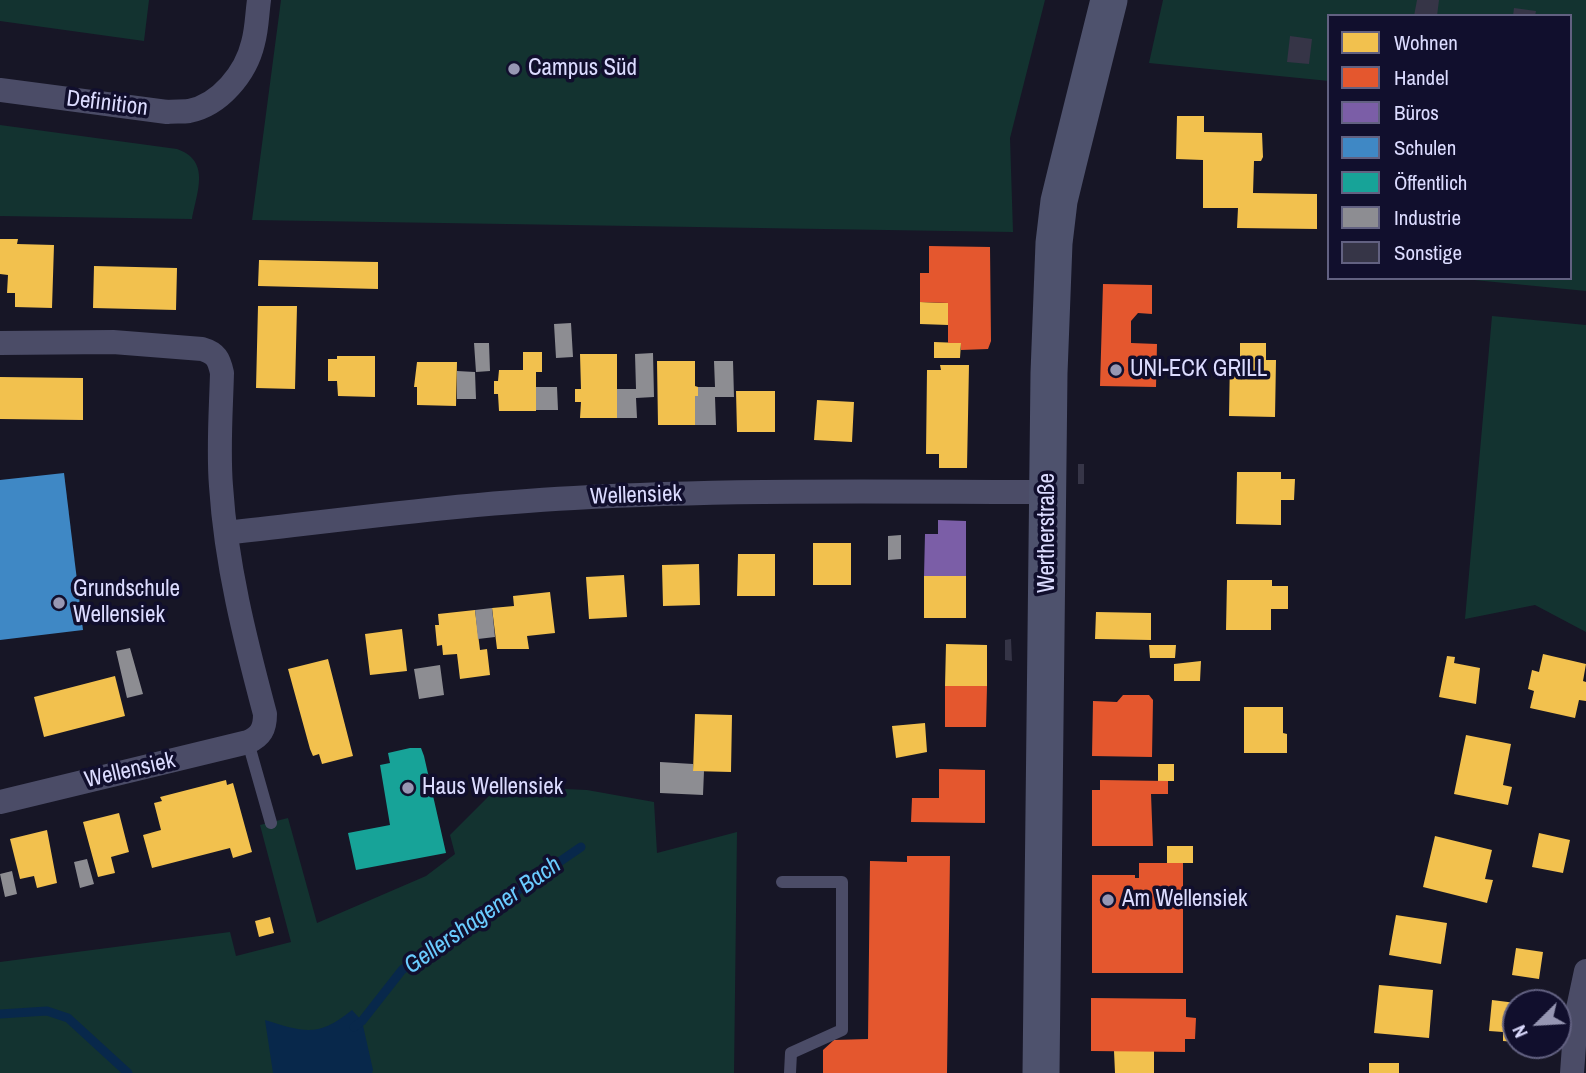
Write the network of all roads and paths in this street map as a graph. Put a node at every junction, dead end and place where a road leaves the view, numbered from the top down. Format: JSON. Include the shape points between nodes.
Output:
{"nodes":[{"id":1,"x":260,"y":0,"type":"edge"},
{"id":2,"x":1109,"y":0,"type":"edge"},
{"id":3,"x":0,"y":90,"type":"edge"},
{"id":4,"x":0,"y":343,"type":"edge"},
{"id":5,"x":1047,"y":492,"type":"junction"},
{"id":6,"x":226,"y":533,"type":"junction"},
{"id":7,"x":247,"y":742,"type":"junction"},
{"id":8,"x":0,"y":802,"type":"edge"},
{"id":9,"x":271,"y":823,"type":"dead end"},
{"id":10,"x":782,"y":882,"type":"dead end"},
{"id":11,"x":1586,"y":971,"type":"edge"},
{"id":12,"x":790,"y":1073,"type":"edge"},
{"id":13,"x":1041,"y":1073,"type":"edge"},
{"id":14,"x":1572,"y":1073,"type":"edge"}],
"edges":[{"from":1,"to":3,"type":"street","name":"Definition","via":[[246,65],[230,87],[191,111],[167,112]]},
{"from":2,"to":5,"type":"main road","name":"Wertherstraße","via":[[1059,201]]},
{"from":4,"to":6,"type":"street","via":[[113,342],[213,352],[222,373],[220,483]]},
{"from":5,"to":6,"type":"street","name":"Wellensiek","via":[[599,496],[489,503]]},
{"from":5,"to":13,"type":"main road","name":"Wertherstraße"},
{"from":6,"to":7,"type":"street","via":[[237,604],[265,714],[258,737]]},
{"from":7,"to":8,"type":"street","name":"Wellensiek"},
{"from":7,"to":9,"type":"lane"},
{"from":10,"to":12,"type":"lane","via":[[842,882],[842,1030],[791,1053]]},
{"from":11,"to":14,"type":"street","via":[[1576,1018]]}]}
